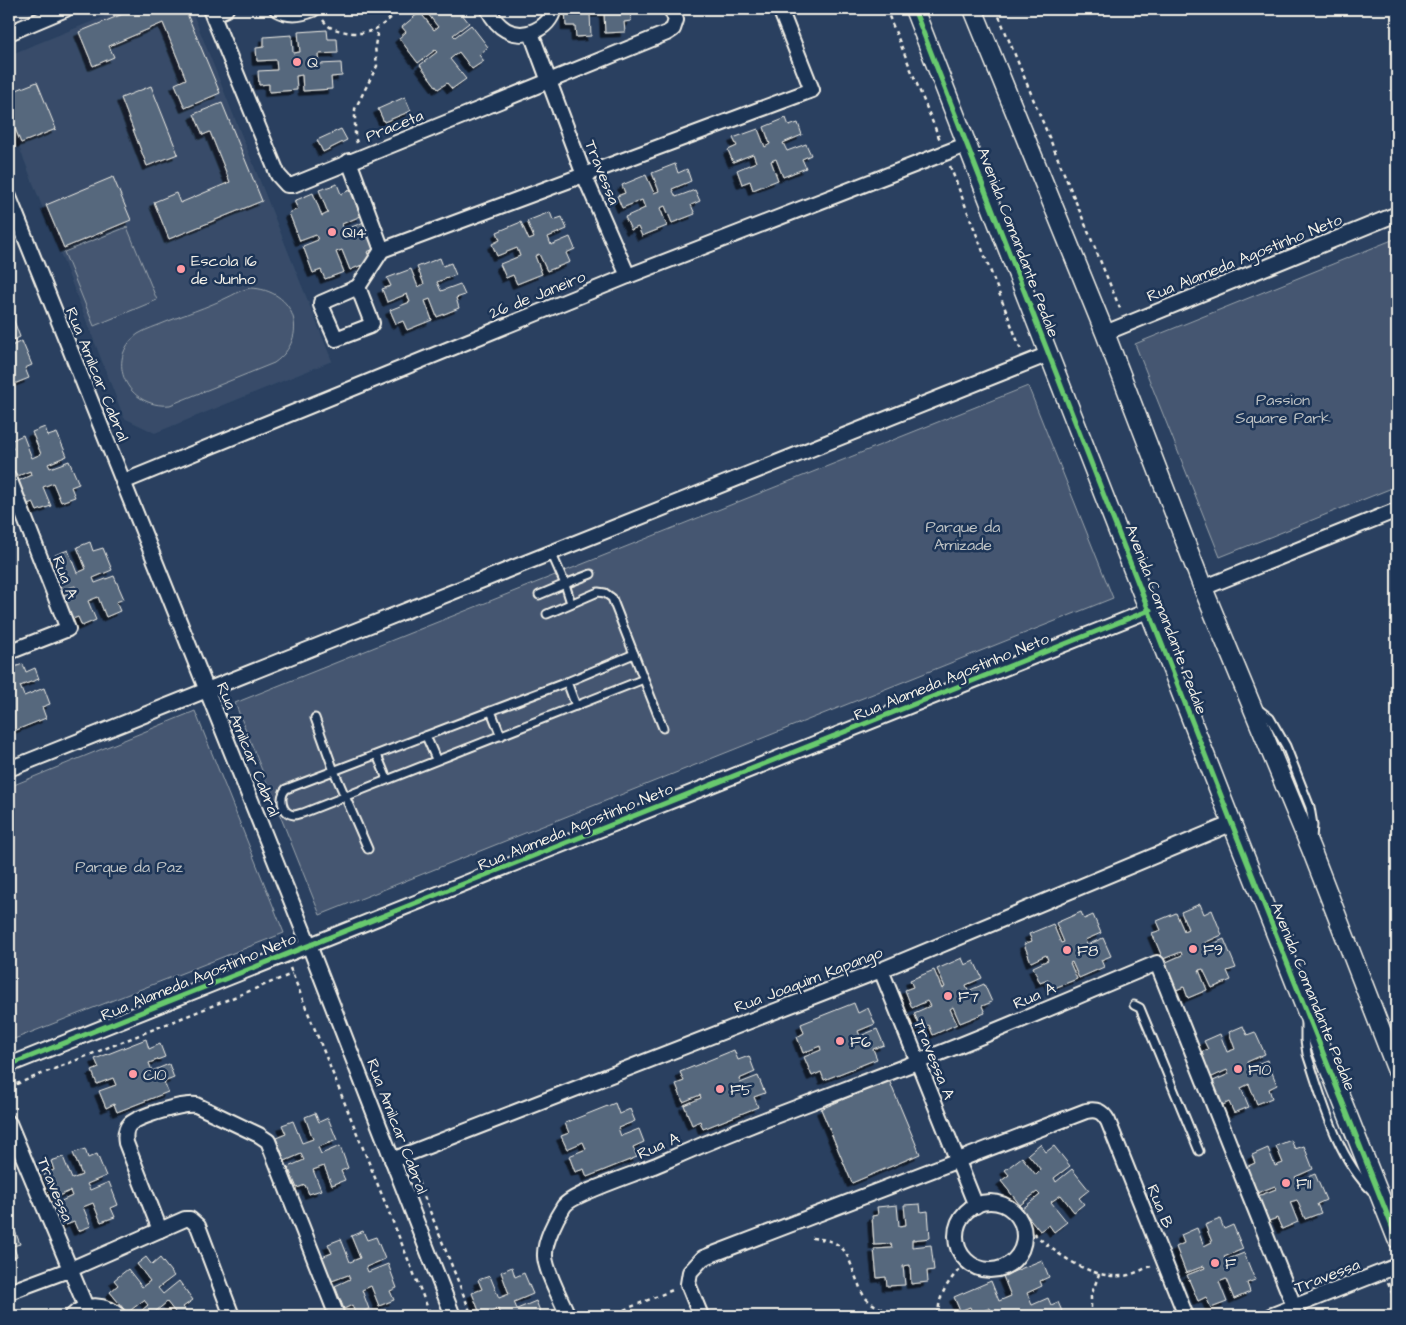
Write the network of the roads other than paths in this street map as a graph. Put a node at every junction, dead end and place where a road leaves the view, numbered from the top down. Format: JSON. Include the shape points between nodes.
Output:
{"nodes":[{"id":1,"x":226,"y":9,"type":"edge"},
{"id":2,"x":277,"y":9,"type":"edge"},
{"id":3,"x":488,"y":9,"type":"edge"},
{"id":4,"x":554,"y":9,"type":"edge"},
{"id":5,"x":671,"y":9,"type":"edge"},
{"id":6,"x":780,"y":9,"type":"edge"},
{"id":7,"x":914,"y":9,"type":"edge"},
{"id":8,"x":973,"y":9,"type":"edge"},
{"id":9,"x":58,"y":10,"type":"edge"},
{"id":10,"x":211,"y":12,"type":"edge"},
{"id":11,"x":316,"y":12,"type":"edge"},
{"id":12,"x":9,"y":33,"type":"edge"},
{"id":13,"x":531,"y":33,"type":"junction"},
{"id":14,"x":549,"y":81,"type":"junction"},
{"id":15,"x":968,"y":144,"type":"junction"},
{"id":16,"x":349,"y":161,"type":"junction"},
{"id":17,"x":584,"y":175,"type":"junction"},
{"id":18,"x":9,"y":197,"type":"edge"},
{"id":19,"x":1397,"y":214,"type":"edge"},
{"id":20,"x":22,"y":232,"type":"junction"},
{"id":21,"x":9,"y":238,"type":"edge"},
{"id":22,"x":382,"y":250,"type":"junction"},
{"id":23,"x":628,"y":276,"type":"junction"},
{"id":24,"x":358,"y":287,"type":"dead end"},
{"id":25,"x":1105,"y":333,"type":"junction"},
{"id":26,"x":1049,"y":354,"type":"junction"},
{"id":27,"x":9,"y":478,"type":"edge"},
{"id":28,"x":123,"y":482,"type":"junction"},
{"id":29,"x":1397,"y":510,"type":"edge"},
{"id":30,"x":551,"y":552,"type":"junction"},
{"id":31,"x":591,"y":574,"type":"dead end"},
{"id":32,"x":565,"y":584,"type":"junction"},
{"id":33,"x":1203,"y":588,"type":"junction"},
{"id":34,"x":539,"y":595,"type":"dead end"},
{"id":35,"x":571,"y":603,"type":"junction"},
{"id":36,"x":1150,"y":610,"type":"junction"},
{"id":37,"x":547,"y":614,"type":"dead end"},
{"id":38,"x":9,"y":652,"type":"edge"},
{"id":39,"x":634,"y":654,"type":"junction"},
{"id":40,"x":644,"y":679,"type":"junction"},
{"id":41,"x":568,"y":682,"type":"junction"},
{"id":42,"x":206,"y":690,"type":"junction"},
{"id":43,"x":576,"y":706,"type":"junction"},
{"id":44,"x":491,"y":710,"type":"junction"},
{"id":45,"x":314,"y":718,"type":"dead end"},
{"id":46,"x":663,"y":728,"type":"dead end"},
{"id":47,"x":426,"y":736,"type":"junction"},
{"id":48,"x":501,"y":736,"type":"junction"},
{"id":49,"x":377,"y":754,"type":"junction"},
{"id":50,"x":436,"y":759,"type":"junction"},
{"id":51,"x":9,"y":769,"type":"edge"},
{"id":52,"x":334,"y":771,"type":"junction"},
{"id":53,"x":387,"y":779,"type":"junction"},
{"id":54,"x":344,"y":796,"type":"junction"},
{"id":55,"x":1233,"y":823,"type":"junction"},
{"id":56,"x":368,"y":849,"type":"dead end"},
{"id":57,"x":309,"y":945,"type":"junction"},
{"id":58,"x":881,"y":970,"type":"junction"},
{"id":59,"x":1134,"y":1005,"type":"dead end"},
{"id":60,"x":918,"y":1062,"type":"junction"},
{"id":61,"x":9,"y":1065,"type":"edge"},
{"id":62,"x":1397,"y":1071,"type":"edge"},
{"id":63,"x":9,"y":1123,"type":"edge"},
{"id":64,"x":1199,"y":1151,"type":"dead end"},
{"id":65,"x":392,"y":1160,"type":"junction"},
{"id":66,"x":957,"y":1160,"type":"junction"},
{"id":67,"x":976,"y":1206,"type":"junction"},
{"id":68,"x":160,"y":1230,"type":"junction"},
{"id":69,"x":1397,"y":1238,"type":"edge"},
{"id":70,"x":1397,"y":1266,"type":"edge"},
{"id":71,"x":71,"y":1269,"type":"junction"},
{"id":72,"x":9,"y":1292,"type":"edge"},
{"id":73,"x":86,"y":1307,"type":"junction"},
{"id":74,"x":1296,"y":1311,"type":"edge"},
{"id":75,"x":72,"y":1316,"type":"edge"},
{"id":76,"x":119,"y":1316,"type":"edge"},
{"id":77,"x":232,"y":1316,"type":"edge"},
{"id":78,"x":338,"y":1316,"type":"edge"},
{"id":79,"x":453,"y":1316,"type":"edge"},
{"id":80,"x":568,"y":1316,"type":"edge"},
{"id":81,"x":701,"y":1316,"type":"edge"},
{"id":82,"x":1186,"y":1316,"type":"edge"},
{"id":83,"x":1270,"y":1316,"type":"edge"}],
"edges":[{"from":1,"to":10,"type":"street"},
{"from":2,"to":11,"type":"street","via":[[290,14]]},
{"from":3,"to":13,"type":"street","via":[[505,30],[516,34]]},
{"from":4,"to":13,"type":"street","via":[[550,19]]},
{"from":5,"to":14,"type":"street","name":"Praceta","via":[[676,20],[667,34]]},
{"from":6,"to":17,"type":"street","via":[[812,90]]},
{"from":7,"to":15,"type":"street","name":"Avenida Comandante Pedale"},
{"from":8,"to":25,"type":"street"},
{"from":9,"to":12,"type":"street"},
{"from":10,"to":16,"type":"street","name":"Praceta","via":[[282,181],[287,185],[300,183]]},
{"from":13,"to":14,"type":"street","name":"Travessa"},
{"from":14,"to":16,"type":"street","name":"Praceta"},
{"from":14,"to":17,"type":"street","name":"Travessa"},
{"from":15,"to":23,"type":"street","name":"26 de Janeiro"},
{"from":15,"to":26,"type":"street","name":"Avenida Comandante Pedale"},
{"from":16,"to":22,"type":"street"},
{"from":17,"to":22,"type":"street"},
{"from":17,"to":23,"type":"street","name":"Travessa"},
{"from":18,"to":20,"type":"street","name":"Rua Amilcar Cabral"},
{"from":19,"to":25,"type":"street","name":"Rua Alameda Agostinho Neto"},
{"from":20,"to":21,"type":"street"},
{"from":20,"to":28,"type":"street","name":"Rua Amilcar Cabral"},
{"from":22,"to":24,"type":"street"},
{"from":23,"to":28,"type":"street","name":"26 de Janeiro"},
{"from":25,"to":33,"type":"street"},
{"from":26,"to":30,"type":"street"},
{"from":26,"to":36,"type":"street","name":"Avenida Comandante Pedale"},
{"from":27,"to":38,"type":"street","name":"Rua A","via":[[68,629]]},
{"from":28,"to":42,"type":"street","name":"Rua Amilcar Cabral"},
{"from":29,"to":33,"type":"street"},
{"from":30,"to":32,"type":"lane"},
{"from":30,"to":42,"type":"street"},
{"from":31,"to":32,"type":"lane"},
{"from":32,"to":34,"type":"lane"},
{"from":32,"to":35,"type":"lane"},
{"from":33,"to":62,"type":"street","via":[[1311,850]]},
{"from":35,"to":37,"type":"lane"},
{"from":35,"to":39,"type":"lane","via":[[598,592],[612,598]]},
{"from":36,"to":55,"type":"street","name":"Avenida Comandante Pedale"},
{"from":36,"to":57,"type":"street","name":"Rua Alameda Agostinho Neto"},
{"from":39,"to":40,"type":"lane"},
{"from":39,"to":41,"type":"lane"},
{"from":40,"to":43,"type":"lane"},
{"from":40,"to":46,"type":"lane"},
{"from":41,"to":43,"type":"lane"},
{"from":41,"to":44,"type":"lane"},
{"from":42,"to":51,"type":"street"},
{"from":42,"to":57,"type":"street","name":"Rua Amilcar Cabral"},
{"from":43,"to":48,"type":"lane"},
{"from":44,"to":47,"type":"lane"},
{"from":44,"to":48,"type":"lane"},
{"from":45,"to":52,"type":"lane"},
{"from":47,"to":49,"type":"lane"},
{"from":47,"to":50,"type":"lane"},
{"from":48,"to":50,"type":"lane"},
{"from":49,"to":52,"type":"lane"},
{"from":49,"to":53,"type":"lane"},
{"from":50,"to":53,"type":"lane"},
{"from":52,"to":54,"type":"lane"},
{"from":52,"to":54,"type":"lane","via":[[286,789],[281,793],[281,800],[288,812],[294,815]]},
{"from":53,"to":54,"type":"lane"},
{"from":54,"to":56,"type":"lane"},
{"from":55,"to":58,"type":"street","name":"Rua Joaquim Kapango"},
{"from":55,"to":69,"type":"street","name":"Avenida Comandante Pedale"},
{"from":57,"to":61,"type":"street","name":"Rua Alameda Agostinho Neto"},
{"from":57,"to":65,"type":"street","name":"Rua Amilcar Cabral"},
{"from":58,"to":60,"type":"street","name":"Travessa A"},
{"from":58,"to":65,"type":"street","name":"Rua Joaquim Kapango"},
{"from":59,"to":64,"type":"lane","via":[[1140,1008]]},
{"from":60,"to":66,"type":"street","name":"Travessa A"},
{"from":60,"to":74,"type":"street","name":"Rua A","via":[[1157,963]]},
{"from":60,"to":80,"type":"street","name":"Rua A","via":[[790,1110],[571,1200],[553,1227],[545,1256]]},
{"from":63,"to":71,"type":"street","name":"Travessa"},
{"from":65,"to":79,"type":"street","name":"Rua Amilcar Cabral"},
{"from":66,"to":67,"type":"street","name":"Travessa A"},
{"from":66,"to":81,"type":"street","via":[[703,1258],[690,1272],[688,1284]]},
{"from":66,"to":82,"type":"street","name":"Rua B","via":[[1086,1111],[1099,1111],[1108,1121]]},
{"from":67,"to":67,"type":"street","via":[[961,1219],[956,1238],[959,1250],[977,1268],[1002,1268],[1016,1259],[1022,1249],[1022,1223],[1009,1207],[996,1202]]},
{"from":68,"to":71,"type":"street"},
{"from":68,"to":77,"type":"street","via":[[185,1219],[196,1222]]},
{"from":68,"to":78,"type":"street","via":[[125,1134],[135,1121],[175,1107],[196,1105],[268,1141]]},
{"from":70,"to":74,"type":"street","name":"Travessa"},
{"from":71,"to":72,"type":"street"},
{"from":71,"to":73,"type":"street","name":"Travessa"},
{"from":73,"to":75,"type":"street"},
{"from":73,"to":76,"type":"street","via":[[104,1307]]},
{"from":74,"to":83,"type":"street","name":"Travessa"}]}
